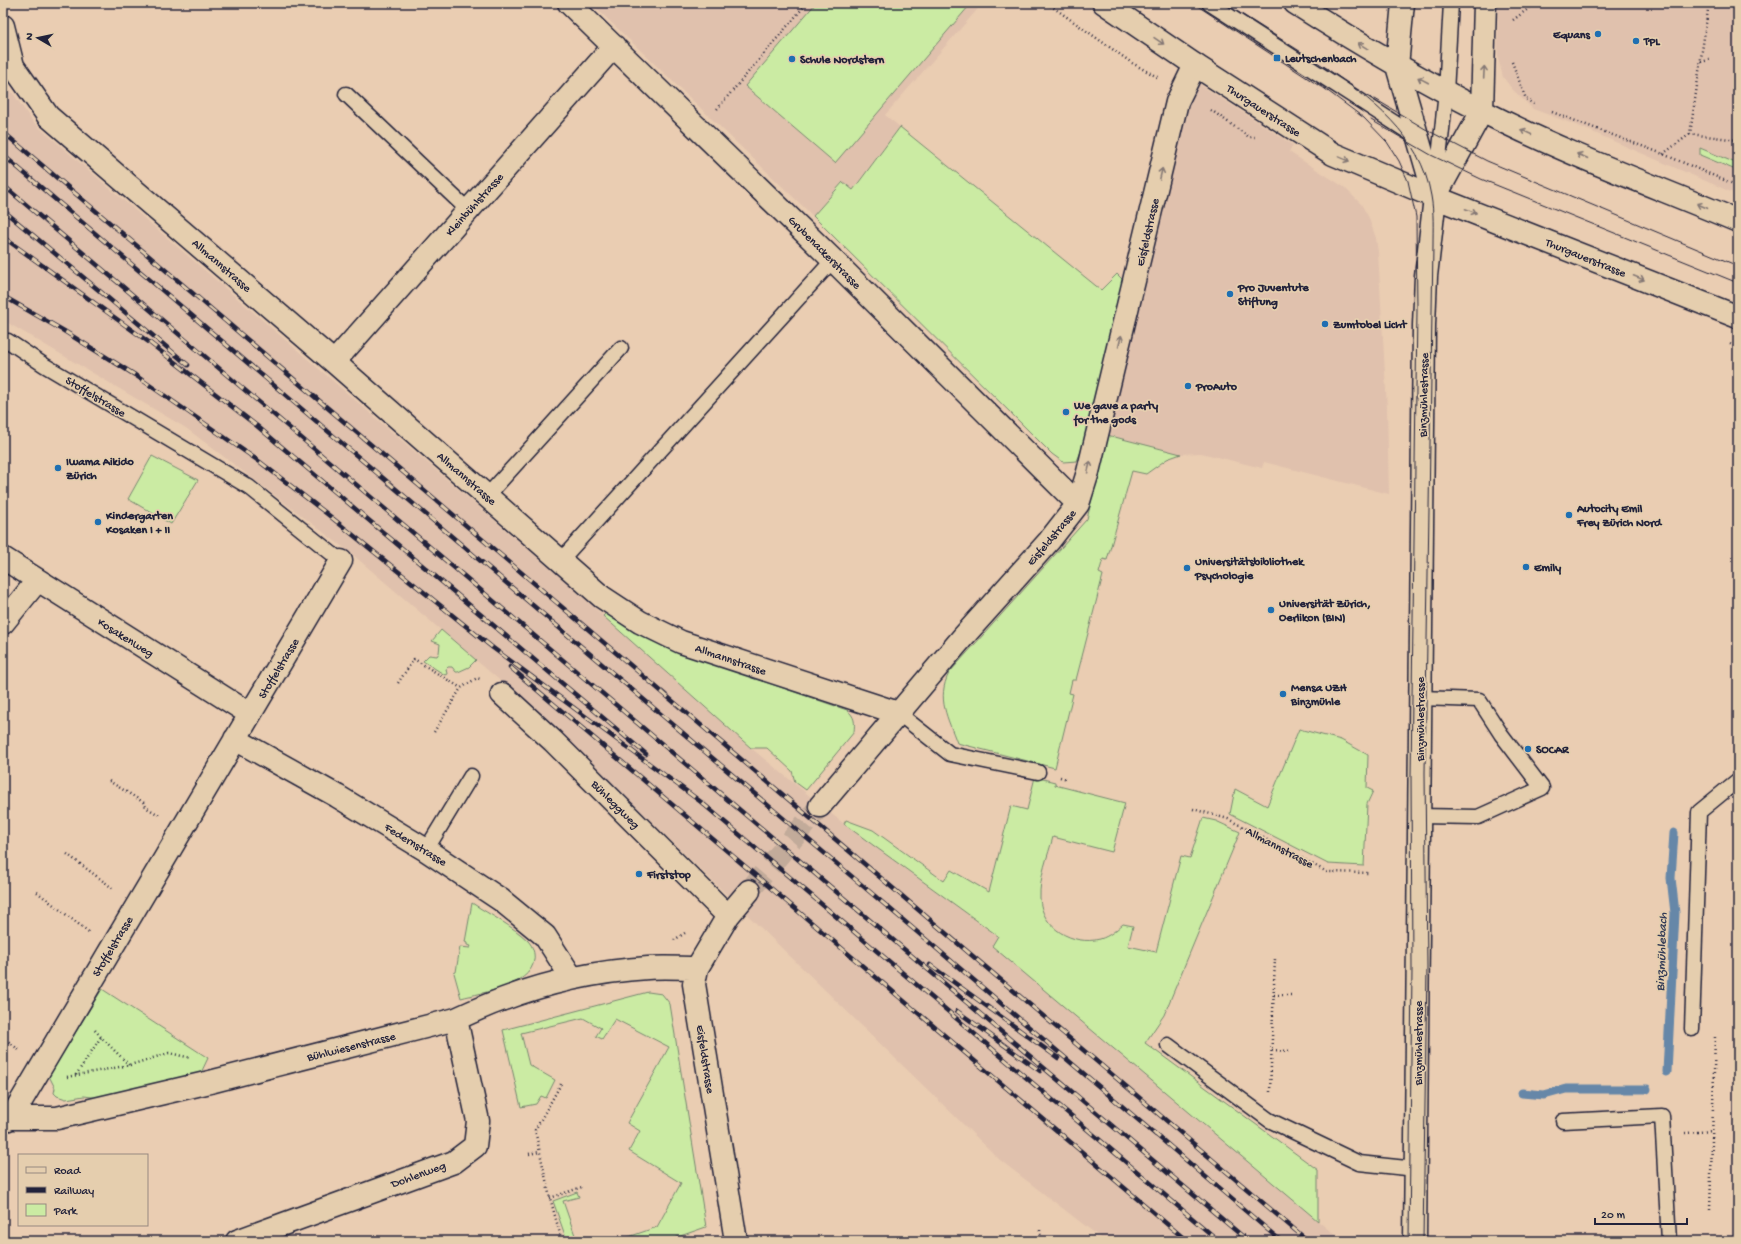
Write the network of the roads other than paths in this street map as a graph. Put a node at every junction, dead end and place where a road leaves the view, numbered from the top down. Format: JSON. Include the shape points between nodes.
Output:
{"nodes":[{"id":1,"x":569,"y":3,"type":"edge"},
{"id":2,"x":1104,"y":3,"type":"edge"},
{"id":3,"x":1209,"y":3,"type":"edge"},
{"id":4,"x":1295,"y":3,"type":"edge"},
{"id":5,"x":1403,"y":3,"type":"edge"},
{"id":6,"x":1451,"y":3,"type":"edge"},
{"id":7,"x":1485,"y":3,"type":"edge"},
{"id":8,"x":3,"y":26,"type":"edge"},
{"id":9,"x":614,"y":46,"type":"junction"},
{"id":10,"x":1195,"y":65,"type":"junction"},
{"id":11,"x":1396,"y":66,"type":"junction"},
{"id":12,"x":1446,"y":92,"type":"junction"},
{"id":13,"x":346,"y":94,"type":"dead end"},
{"id":14,"x":1482,"y":111,"type":"junction"},
{"id":15,"x":1418,"y":138,"type":"junction"},
{"id":16,"x":1435,"y":197,"type":"junction"},
{"id":17,"x":469,"y":211,"type":"junction"},
{"id":18,"x":1738,"y":221,"type":"edge"},
{"id":19,"x":833,"y":260,"type":"junction"},
{"id":20,"x":1738,"y":318,"type":"edge"},
{"id":21,"x":8,"y":341,"type":"dead end"},
{"id":22,"x":621,"y":348,"type":"dead end"},
{"id":23,"x":334,"y":362,"type":"junction"},
{"id":24,"x":487,"y":496,"type":"junction"},
{"id":25,"x":1078,"y":504,"type":"junction"},
{"id":26,"x":3,"y":558,"type":"edge"},
{"id":27,"x":341,"y":561,"type":"joint"},
{"id":28,"x":560,"y":561,"type":"junction"},
{"id":29,"x":37,"y":580,"type":"junction"},
{"id":30,"x":3,"y":623,"type":"edge"},
{"id":31,"x":502,"y":694,"type":"dead end"},
{"id":32,"x":1420,"y":698,"type":"junction"},
{"id":33,"x":898,"y":713,"type":"junction"},
{"id":34,"x":250,"y":714,"type":"junction"},
{"id":35,"x":235,"y":739,"type":"junction"},
{"id":36,"x":1038,"y":772,"type":"dead end"},
{"id":37,"x":471,"y":776,"type":"dead end"},
{"id":38,"x":1738,"y":780,"type":"edge"},
{"id":39,"x":820,"y":806,"type":"tunnel mouth"},
{"id":40,"x":1419,"y":816,"type":"junction"},
{"id":41,"x":426,"y":850,"type":"junction"},
{"id":42,"x":748,"y":891,"type":"tunnel mouth"},
{"id":43,"x":728,"y":916,"type":"junction"},
{"id":44,"x":697,"y":968,"type":"junction"},
{"id":45,"x":572,"y":978,"type":"junction"},
{"id":46,"x":456,"y":1019,"type":"junction"},
{"id":47,"x":1692,"y":1029,"type":"dead end"},
{"id":48,"x":1168,"y":1045,"type":"dead end"},
{"id":49,"x":7,"y":1120,"type":"edge"},
{"id":50,"x":1563,"y":1121,"type":"dead end"},
{"id":51,"x":1416,"y":1169,"type":"junction"},
{"id":52,"x":237,"y":1241,"type":"edge"},
{"id":53,"x":736,"y":1241,"type":"edge"},
{"id":54,"x":1415,"y":1241,"type":"edge"},
{"id":55,"x":1669,"y":1241,"type":"edge"}],
"edges":[{"from":1,"to":9,"type":"street","name":"Grubenackerstrasse"},
{"from":2,"to":10,"type":"street","name":"Thurgauerstrasse","one_way":true},
{"from":3,"to":15,"type":"lane"},
{"from":11,"to":4,"type":"street","one_way":true},
{"from":5,"to":11,"type":"street"},
{"from":6,"to":12,"type":"lane"},
{"from":14,"to":7,"type":"street","one_way":true},
{"from":8,"to":23,"type":"street","name":"Allmannstrasse","via":[[13,66],[48,116]]},
{"from":9,"to":17,"type":"street","name":"Kleinbühlstrasse"},
{"from":9,"to":19,"type":"street","name":"Grubenackerstrasse"},
{"from":10,"to":16,"type":"street","name":"Thurgauerstrasse","one_way":true,"via":[[1333,154]]},
{"from":25,"to":10,"type":"street","name":"Eisfeldstrasse","one_way":true,"via":[[1137,276],[1177,102]]},
{"from":12,"to":11,"type":"street","one_way":true},
{"from":11,"to":15,"type":"street"},
{"from":12,"to":14,"type":"street"},
{"from":12,"to":16,"type":"lane"},
{"from":13,"to":17,"type":"lane"},
{"from":14,"to":16,"type":"street"},
{"from":18,"to":14,"type":"street","one_way":true,"via":[[1541,139]]},
{"from":15,"to":16,"type":"street"},
{"from":16,"to":20,"type":"street","name":"Thurgauerstrasse","one_way":true},
{"from":16,"to":32,"type":"street","name":"Binzmühlestrasse","via":[[1426,276],[1424,325]]},
{"from":17,"to":23,"type":"street","name":"Kleinbühlstrasse"},
{"from":19,"to":25,"type":"street","name":"Grubenackerstrasse"},
{"from":19,"to":28,"type":"lane"},
{"from":21,"to":27,"type":"lane","name":"Stoffelstrasse","via":[[249,488]]},
{"from":22,"to":24,"type":"lane"},
{"from":23,"to":24,"type":"street","name":"Allmannstrasse"},
{"from":24,"to":28,"type":"street","name":"Allmannstrasse"},
{"from":25,"to":33,"type":"street","name":"Eisfeldstrasse","via":[[1049,541]]},
{"from":26,"to":29,"type":"street","name":"Kosakenweg"},
{"from":27,"to":34,"type":"street","name":"Stoffelstrasse"},
{"from":28,"to":33,"type":"street","name":"Allmannstrasse","via":[[602,596],[640,622],[681,642]]},
{"from":29,"to":30,"type":"street"},
{"from":29,"to":34,"type":"street","name":"Kosakenweg"},
{"from":31,"to":43,"type":"street","name":"Bühleggweg","via":[[553,741]]},
{"from":32,"to":40,"type":"street","name":"Binzmühlestrasse"},
{"from":32,"to":40,"type":"lane","via":[[1479,700],[1542,788],[1478,817]]},
{"from":33,"to":36,"type":"lane","name":"Allmannstrasse","via":[[950,754]]},
{"from":33,"to":39,"type":"street","name":"Eisfeldstrasse"},
{"from":34,"to":35,"type":"street","name":"Stoffelstrasse"},
{"from":35,"to":41,"type":"street","name":"Federnstrasse"},
{"from":35,"to":49,"type":"street","name":"Stoffelstrasse"},
{"from":37,"to":41,"type":"lane"},
{"from":38,"to":47,"type":"lane","via":[[1699,812]]},
{"from":40,"to":51,"type":"street","name":"Binzmühlestrasse"},
{"from":41,"to":45,"type":"street","name":"Federnstrasse","via":[[501,900],[545,936]]},
{"from":42,"to":43,"type":"street","name":"Eisfeldstrasse"},
{"from":43,"to":44,"type":"street","name":"Eisfeldstrasse"},
{"from":44,"to":45,"type":"street","name":"Bühlwiesenstrasse","via":[[648,968]]},
{"from":44,"to":53,"type":"street","name":"Eisfeldstrasse","via":[[694,984]]},
{"from":45,"to":46,"type":"street","name":"Bühlwiesenstrasse","via":[[486,1005]]},
{"from":46,"to":49,"type":"street","name":"Bühlwiesenstrasse","via":[[64,1116]]},
{"from":46,"to":52,"type":"street","name":"Dohlenweg","via":[[478,1121],[475,1146],[454,1162]]},
{"from":48,"to":51,"type":"lane","via":[[1269,1120],[1359,1163]]},
{"from":50,"to":55,"type":"lane","via":[[1662,1116]]},
{"from":51,"to":54,"type":"street","name":"Binzmühlestrasse"}]}
